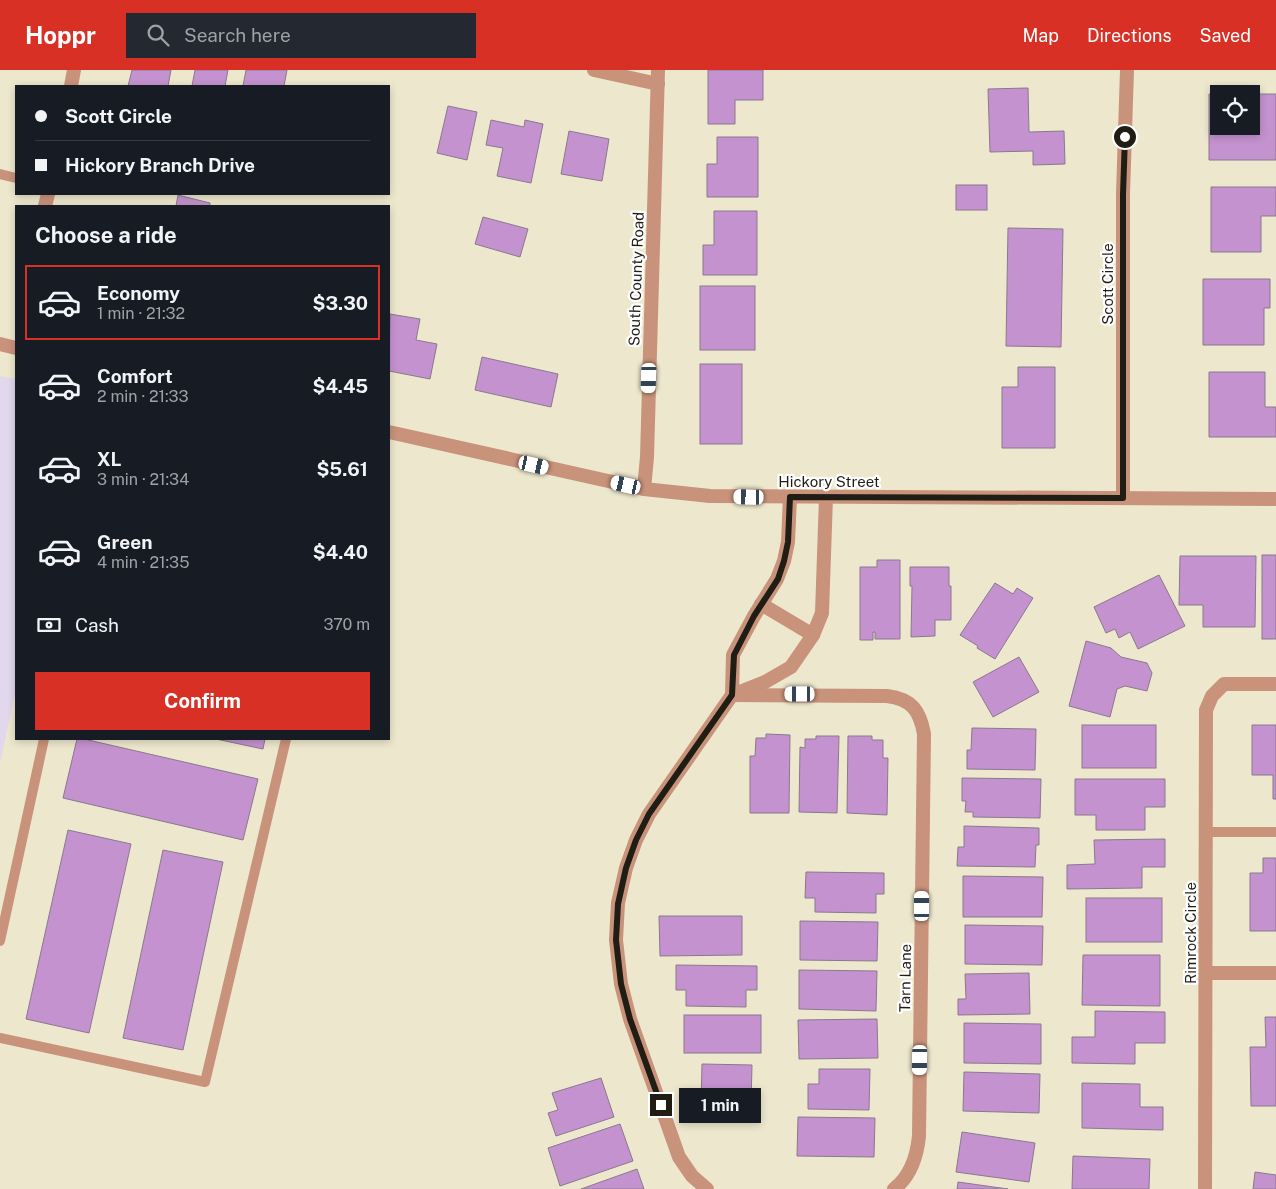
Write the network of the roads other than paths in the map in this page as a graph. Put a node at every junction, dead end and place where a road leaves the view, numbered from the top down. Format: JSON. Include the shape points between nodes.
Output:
{"nodes":[{"id":1,"x":74,"y":70,"type":"edge"},
{"id":2,"x":594,"y":70,"type":"edge"},
{"id":3,"x":1127,"y":70,"type":"edge"},
{"id":4,"x":658,"y":77,"type":"edge"},
{"id":5,"x":71,"y":85,"type":"edge"},
{"id":6,"x":0,"y":174,"type":"edge"},
{"id":7,"x":15,"y":178,"type":"edge"},
{"id":8,"x":0,"y":344,"type":"edge"},
{"id":9,"x":15,"y":345,"type":"edge"},
{"id":10,"x":390,"y":432,"type":"edge"},
{"id":11,"x":644,"y":489,"type":"junction"},
{"id":12,"x":790,"y":497,"type":"junction"},
{"id":13,"x":826,"y":497,"type":"junction"},
{"id":14,"x":1123,"y":498,"type":"junction"},
{"id":15,"x":1276,"y":499,"type":"edge"},
{"id":16,"x":761,"y":604,"type":"junction"},
{"id":17,"x":813,"y":635,"type":"junction"},
{"id":18,"x":1276,"y":684,"type":"edge"},
{"id":19,"x":732,"y":695,"type":"junction"},
{"id":20,"x":44,"y":740,"type":"edge"},
{"id":21,"x":286,"y":740,"type":"edge"},
{"id":22,"x":1206,"y":832,"type":"junction"},
{"id":23,"x":1276,"y":832,"type":"edge"},
{"id":24,"x":0,"y":940,"type":"edge"},
{"id":25,"x":1206,"y":973,"type":"junction"},
{"id":26,"x":1276,"y":973,"type":"edge"},
{"id":27,"x":0,"y":1038,"type":"edge"},
{"id":28,"x":897,"y":1186,"type":"edge"},
{"id":29,"x":707,"y":1189,"type":"edge"},
{"id":30,"x":1205,"y":1189,"type":"edge"}],
"edges":[{"from":1,"to":5,"type":"street"},
{"from":2,"to":4,"type":"street"},
{"from":3,"to":14,"type":"street","name":"Scott Circle","via":[[1123,194]]},
{"from":4,"to":11,"type":"street","name":"South County Road"},
{"from":6,"to":7,"type":"lane"},
{"from":8,"to":9,"type":"street"},
{"from":10,"to":11,"type":"street","name":"Hickory Street"},
{"from":11,"to":12,"type":"street","name":"Hickory Street","via":[[710,496]]},
{"from":12,"to":13,"type":"street","name":"Hickory Street"},
{"from":12,"to":16,"type":"street","via":[[784,561],[778,579]]},
{"from":13,"to":14,"type":"street","name":"Hickory Street"},
{"from":13,"to":17,"type":"street","via":[[822,614]]},
{"from":14,"to":15,"type":"street","name":"Hickory Street"},
{"from":16,"to":17,"type":"street"},
{"from":16,"to":19,"type":"street","via":[[734,655]]},
{"from":17,"to":19,"type":"street","via":[[791,667]]},
{"from":18,"to":22,"type":"street","name":"Rimrock Circle","via":[[1224,684],[1212,696],[1206,710]]},
{"from":19,"to":28,"type":"street","name":"Tarn Lane","via":[[887,696],[903,700],[916,710],[922,720],[919,1136],[914,1162]]},
{"from":19,"to":29,"type":"street","via":[[649,814],[636,840],[618,904],[616,940],[621,984],[630,1019],[679,1157],[692,1176]]},
{"from":20,"to":24,"type":"lane"},
{"from":21,"to":27,"type":"lane","via":[[206,1082]]},
{"from":22,"to":23,"type":"lane"},
{"from":22,"to":25,"type":"street","name":"Rimrock Circle"},
{"from":25,"to":26,"type":"street"},
{"from":25,"to":30,"type":"street","name":"Rimrock Circle"}]}
